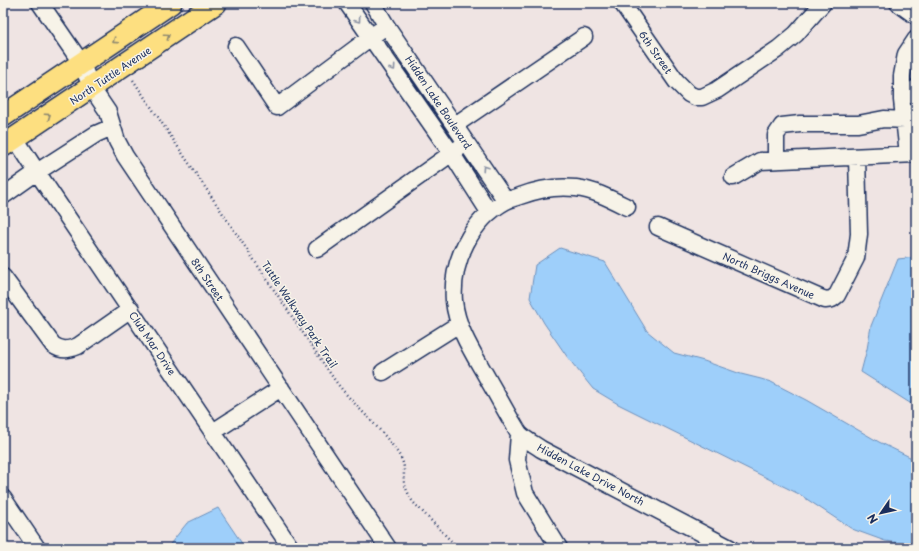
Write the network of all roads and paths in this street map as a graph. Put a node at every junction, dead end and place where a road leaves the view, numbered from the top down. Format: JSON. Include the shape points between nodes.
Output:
{"nodes":[{"id":1,"x":40,"y":3,"type":"edge"},
{"id":2,"x":171,"y":3,"type":"edge"},
{"id":3,"x":216,"y":3,"type":"edge"},
{"id":4,"x":347,"y":3,"type":"edge"},
{"id":5,"x":622,"y":3,"type":"edge"},
{"id":6,"x":823,"y":3,"type":"edge"},
{"id":7,"x":898,"y":3,"type":"edge"},
{"id":8,"x":378,"y":5,"type":"edge"},
{"id":9,"x":916,"y":16,"type":"edge"},
{"id":10,"x":386,"y":25,"type":"junction"},
{"id":11,"x":370,"y":36,"type":"junction"},
{"id":12,"x":584,"y":37,"type":"dead end"},
{"id":13,"x":916,"y":39,"type":"edge"},
{"id":14,"x":236,"y":46,"type":"dead end"},
{"id":15,"x":82,"y":64,"type":"junction"},
{"id":16,"x":133,"y":80,"type":"dead end"},
{"id":17,"x":91,"y":87,"type":"junction"},
{"id":18,"x":916,"y":88,"type":"edge"},
{"id":19,"x":902,"y":100,"type":"junction"},
{"id":20,"x":3,"y":116,"type":"edge"},
{"id":21,"x":905,"y":120,"type":"junction"},
{"id":22,"x":455,"y":125,"type":"junction"},
{"id":23,"x":112,"y":127,"type":"junction"},
{"id":24,"x":9,"y":142,"type":"edge"},
{"id":25,"x":467,"y":142,"type":"junction"},
{"id":26,"x":452,"y":154,"type":"junction"},
{"id":27,"x":912,"y":154,"type":"edge"},
{"id":28,"x":857,"y":157,"type":"junction"},
{"id":29,"x":776,"y":160,"type":"junction"},
{"id":30,"x":37,"y":172,"type":"junction"},
{"id":31,"x":733,"y":177,"type":"dead end"},
{"id":32,"x":3,"y":196,"type":"edge"},
{"id":33,"x":506,"y":201,"type":"junction"},
{"id":34,"x":627,"y":207,"type":"dead end"},
{"id":35,"x":489,"y":212,"type":"junction"},
{"id":36,"x":658,"y":226,"type":"dead end"},
{"id":37,"x":318,"y":249,"type":"dead end"},
{"id":38,"x":3,"y":277,"type":"edge"},
{"id":39,"x":131,"y":309,"type":"junction"},
{"id":40,"x":459,"y":324,"type":"junction"},
{"id":41,"x":383,"y":372,"type":"dead end"},
{"id":42,"x":281,"y":388,"type":"junction"},
{"id":43,"x":213,"y":432,"type":"junction"},
{"id":44,"x":519,"y":434,"type":"junction"},
{"id":45,"x":3,"y":498,"type":"edge"},
{"id":46,"x":37,"y":548,"type":"edge"},
{"id":47,"x":291,"y":548,"type":"edge"},
{"id":48,"x":388,"y":548,"type":"edge"},
{"id":49,"x":458,"y":548,"type":"edge"},
{"id":50,"x":560,"y":548,"type":"edge"},
{"id":51,"x":730,"y":548,"type":"edge"}],
"edges":[{"from":1,"to":15,"type":"street","name":"8th Street"},
{"from":2,"to":15,"type":"main road","one_way":true},
{"from":17,"to":3,"type":"main road","name":"North Tuttle Avenue","one_way":true},
{"from":4,"to":11,"type":"street","one_way":true},
{"from":5,"to":6,"type":"street","name":"6th Street","via":[[676,81],[695,97],[702,97],[717,90],[778,49],[796,34]]},
{"from":7,"to":9,"type":"street"},
{"from":8,"to":10,"type":"street","name":"Hidden Lake Boulevard"},
{"from":10,"to":11,"type":"street"},
{"from":10,"to":22,"type":"street","name":"Hidden Lake Boulevard"},
{"from":11,"to":14,"type":"street","via":[[277,107]]},
{"from":11,"to":26,"type":"street","one_way":true},
{"from":12,"to":22,"type":"street"},
{"from":13,"to":19,"type":"street","via":[[906,54],[902,76]]},
{"from":15,"to":17,"type":"street","name":"8th Street"},
{"from":15,"to":20,"type":"main road"},
{"from":16,"to":49,"type":"path","name":"Tuttle Walkway Park Trail","via":[[334,379],[394,448],[402,461],[404,482],[413,502]]},
{"from":17,"to":23,"type":"street","name":"8th Street","via":[[108,112]]},
{"from":24,"to":17,"type":"main road","name":"North Tuttle Avenue","one_way":true},
{"from":18,"to":19,"type":"street"},
{"from":19,"to":21,"type":"street"},
{"from":21,"to":27,"type":"street"},
{"from":21,"to":29,"type":"street","via":[[884,119],[858,124],[782,126],[776,135]]},
{"from":22,"to":25,"type":"street","name":"Hidden Lake Boulevard"},
{"from":23,"to":30,"type":"street","via":[[96,134]]},
{"from":23,"to":42,"type":"street","name":"8th Street","via":[[125,156]]},
{"from":24,"to":30,"type":"street","name":"Club Mar Drive"},
{"from":25,"to":26,"type":"street"},
{"from":33,"to":25,"type":"street","name":"Hidden Lake Boulevard","one_way":true},
{"from":26,"to":35,"type":"street"},
{"from":26,"to":37,"type":"street"},
{"from":27,"to":28,"type":"street"},
{"from":28,"to":29,"type":"street"},
{"from":28,"to":36,"type":"street","name":"North Briggs Avenue","via":[[859,234],[856,258],[837,295],[832,299],[825,300]]},
{"from":29,"to":31,"type":"street","via":[[760,161]]},
{"from":30,"to":32,"type":"street"},
{"from":30,"to":39,"type":"street","name":"Club Mar Drive"},
{"from":33,"to":34,"type":"street","name":"Hidden Lake Drive North","via":[[553,187],[577,188],[599,194]]},
{"from":33,"to":35,"type":"street","name":"Hidden Lake Drive North"},
{"from":35,"to":40,"type":"street","name":"Hidden Lake Drive North","via":[[470,235],[457,268],[454,302]]},
{"from":38,"to":39,"type":"street","via":[[53,345],[64,350],[78,346]]},
{"from":39,"to":43,"type":"street","name":"Club Mar Drive"},
{"from":40,"to":41,"type":"street"},
{"from":40,"to":44,"type":"street","name":"Hidden Lake Drive North"},
{"from":42,"to":43,"type":"street"},
{"from":42,"to":48,"type":"street","name":"8th Street"},
{"from":43,"to":47,"type":"street","name":"Club Mar Drive"},
{"from":44,"to":50,"type":"street","via":[[517,460],[525,493]]},
{"from":44,"to":51,"type":"street","name":"Hidden Lake Drive North","via":[[541,449]]},
{"from":45,"to":46,"type":"street"}]}
